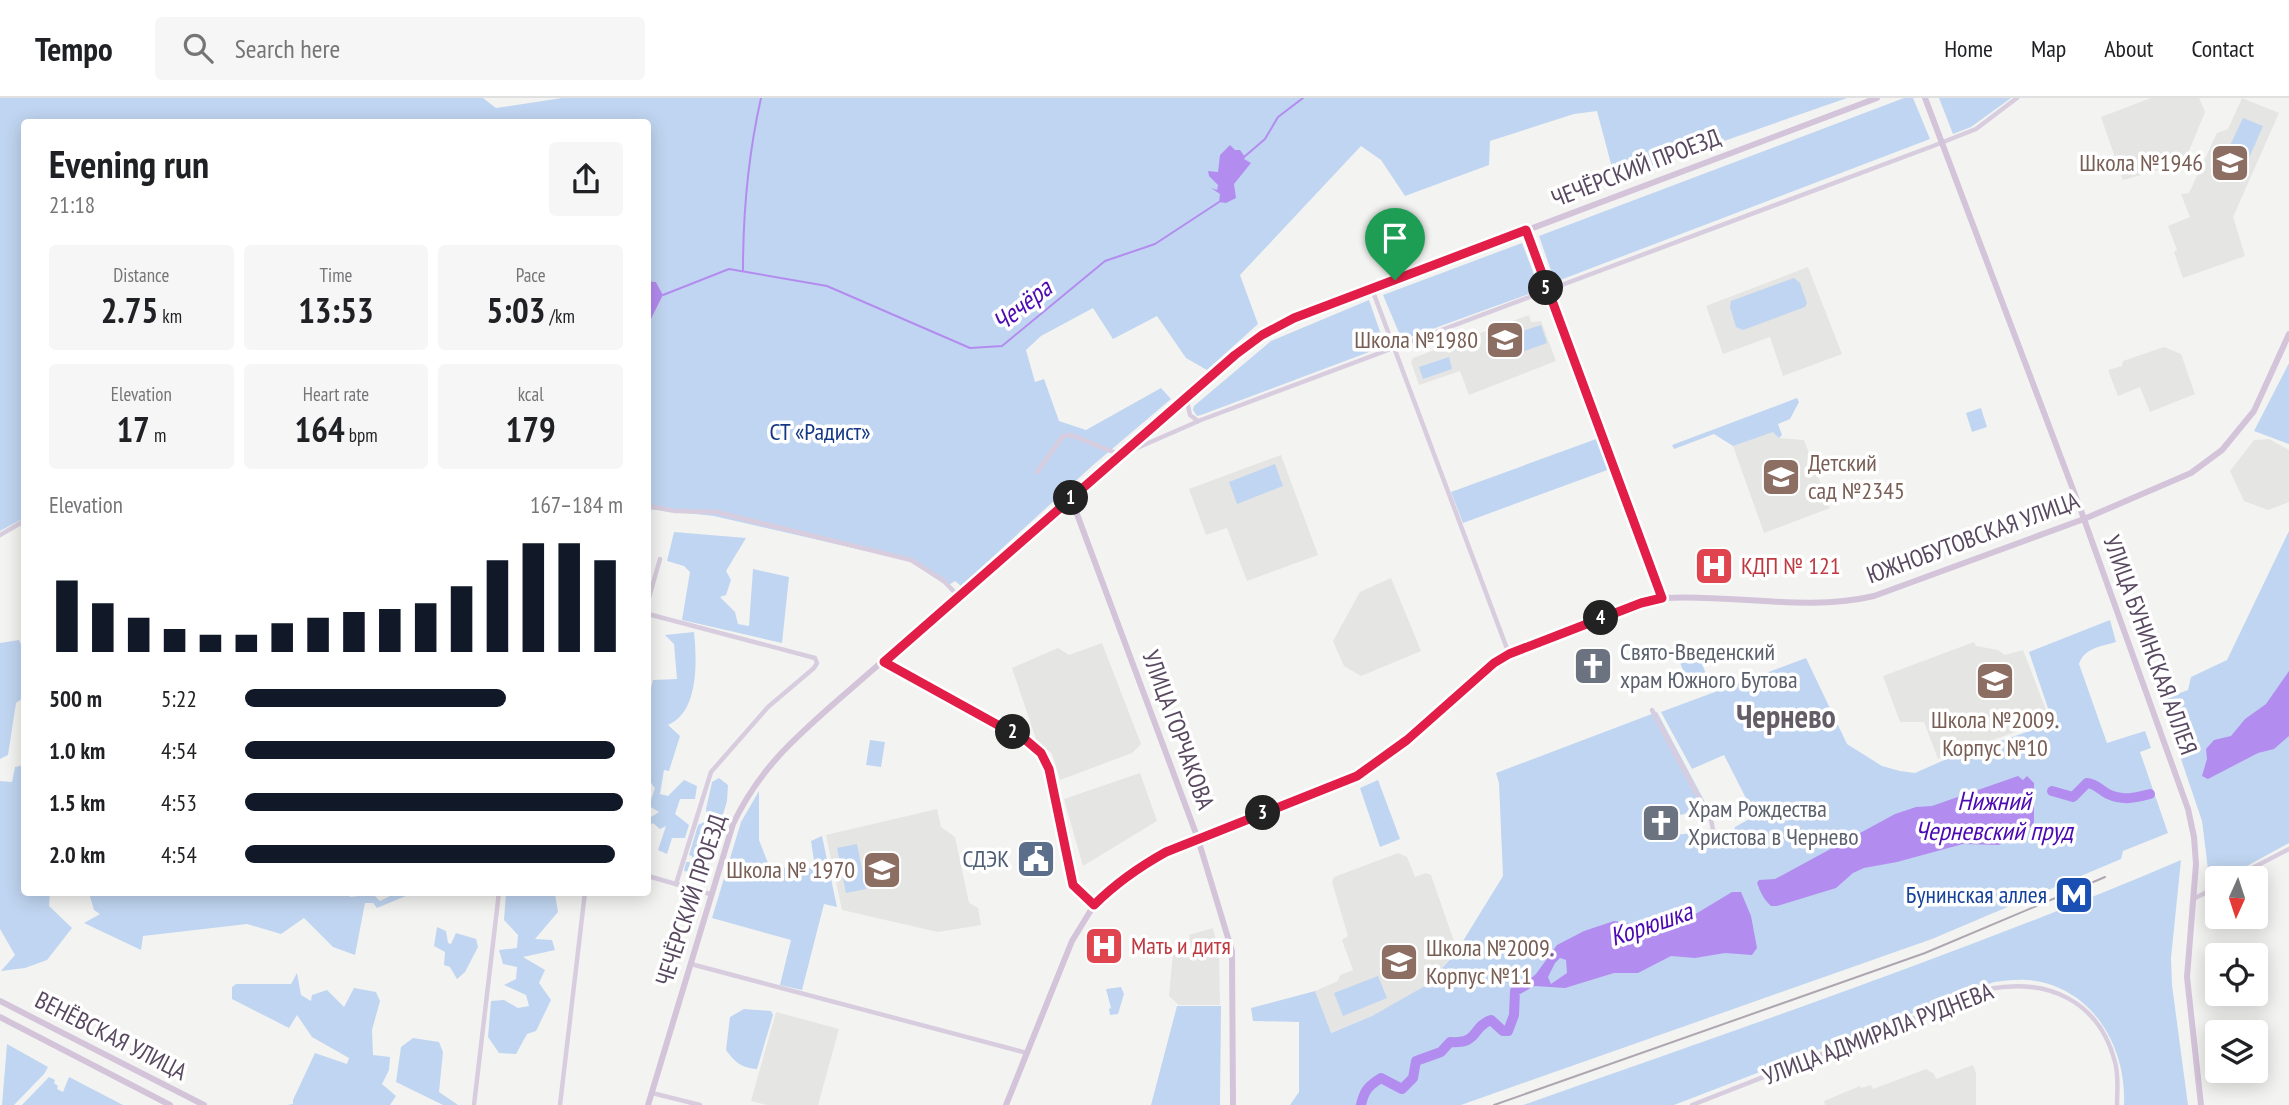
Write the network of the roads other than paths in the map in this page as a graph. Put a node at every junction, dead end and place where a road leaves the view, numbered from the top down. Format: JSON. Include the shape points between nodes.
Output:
{"nodes":[{"id":1,"x":1877,"y":98,"type":"edge"},
{"id":2,"x":1925,"y":98,"type":"edge"},
{"id":3,"x":2017,"y":98,"type":"edge"},
{"id":4,"x":1942,"y":142,"type":"junction"},
{"id":5,"x":1526,"y":230,"type":"junction"},
{"id":6,"x":1372,"y":289,"type":"junction"},
{"id":7,"x":1548,"y":291,"type":"junction"},
{"id":8,"x":2289,"y":334,"type":"edge"},
{"id":9,"x":1394,"y":347,"type":"junction"},
{"id":10,"x":1186,"y":397,"type":"junction"},
{"id":11,"x":1199,"y":422,"type":"junction"},
{"id":12,"x":1121,"y":455,"type":"junction"},
{"id":13,"x":1037,"y":472,"type":"dead end"},
{"id":14,"x":1071,"y":498,"type":"junction"},
{"id":15,"x":651,"y":507,"type":"edge"},
{"id":16,"x":2084,"y":519,"type":"junction"},
{"id":17,"x":21,"y":523,"type":"edge"},
{"id":18,"x":0,"y":535,"type":"edge"},
{"id":19,"x":660,"y":559,"type":"dead end"},
{"id":20,"x":651,"y":590,"type":"edge"},
{"id":21,"x":958,"y":596,"type":"junction"},
{"id":22,"x":1662,"y":598,"type":"junction"},
{"id":23,"x":651,"y":615,"type":"edge"},
{"id":24,"x":1509,"y":654,"type":"junction"},
{"id":25,"x":884,"y":662,"type":"junction"},
{"id":26,"x":1652,"y":710,"type":"dead end"},
{"id":27,"x":1714,"y":834,"type":"dead end"},
{"id":28,"x":1198,"y":839,"type":"junction"},
{"id":29,"x":2289,"y":849,"type":"edge"},
{"id":30,"x":2256,"y":866,"type":"edge"},
{"id":31,"x":651,"y":877,"type":"edge"},
{"id":32,"x":676,"y":884,"type":"junction"},
{"id":33,"x":710,"y":894,"type":"junction"},
{"id":34,"x":2205,"y":894,"type":"edge"},
{"id":35,"x":499,"y":896,"type":"edge"},
{"id":36,"x":584,"y":896,"type":"edge"},
{"id":37,"x":2193,"y":900,"type":"junction"},
{"id":38,"x":1094,"y":905,"type":"junction"},
{"id":39,"x":690,"y":964,"type":"junction"},
{"id":40,"x":0,"y":1001,"type":"edge"},
{"id":41,"x":14,"y":1007,"type":"junction"},
{"id":42,"x":0,"y":1010,"type":"edge"},
{"id":43,"x":0,"y":1017,"type":"edge"},
{"id":44,"x":13,"y":1024,"type":"junction"},
{"id":45,"x":0,"y":1027,"type":"edge"},
{"id":46,"x":1027,"y":1053,"type":"junction"},
{"id":47,"x":651,"y":1093,"type":"junction"},
{"id":48,"x":170,"y":1105,"type":"edge"},
{"id":49,"x":204,"y":1105,"type":"edge"},
{"id":50,"x":474,"y":1105,"type":"edge"},
{"id":51,"x":560,"y":1105,"type":"edge"},
{"id":52,"x":648,"y":1105,"type":"edge"},
{"id":53,"x":700,"y":1105,"type":"edge"},
{"id":54,"x":1006,"y":1105,"type":"edge"},
{"id":55,"x":1233,"y":1105,"type":"edge"},
{"id":56,"x":1692,"y":1105,"type":"edge"},
{"id":57,"x":2117,"y":1105,"type":"edge"},
{"id":58,"x":2201,"y":1105,"type":"edge"}],
"edges":[{"from":1,"to":5,"type":"street","name":"ЧЕЧЁРСКИЙ ПРОЕЗД"},
{"from":2,"to":4,"type":"street","name":"УЛИЦА БУНИНСКАЯ АЛЛЕЯ"},
{"from":3,"to":4,"type":"street","via":[[1976,129]]},
{"from":4,"to":7,"type":"street"},
{"from":4,"to":16,"type":"street","name":"УЛИЦА БУНИНСКАЯ АЛЛЕЯ"},
{"from":5,"to":6,"type":"street","name":"ЧЕЧЁРСКИЙ ПРОЕЗД"},
{"from":5,"to":7,"type":"street"},
{"from":6,"to":9,"type":"street"},
{"from":6,"to":10,"type":"street","name":"ЧЕЧЁРСКИЙ ПРОЕЗД","via":[[1262,335]]},
{"from":7,"to":9,"type":"street"},
{"from":7,"to":22,"type":"street"},
{"from":8,"to":16,"type":"street","name":"ЮЖНОБУТОВСКАЯ УЛИЦА","via":[[2254,411],[2222,450],[2191,473]]},
{"from":9,"to":11,"type":"street"},
{"from":9,"to":24,"type":"street"},
{"from":10,"to":11,"type":"street","via":[[1189,415]]},
{"from":10,"to":12,"type":"street","name":"ЧЕЧЁРСКИЙ ПРОЕЗД"},
{"from":11,"to":12,"type":"street"},
{"from":12,"to":13,"type":"street","via":[[1066,435]]},
{"from":12,"to":14,"type":"street","name":"ЧЕЧЁРСКИЙ ПРОЕЗД"},
{"from":14,"to":21,"type":"street","name":"ЧЕЧЁРСКИЙ ПРОЕЗД"},
{"from":14,"to":28,"type":"street","name":"УЛИЦА ГОРЧАКОВА"},
{"from":15,"to":21,"type":"street","via":[[716,512],[911,560]]},
{"from":16,"to":22,"type":"street","name":"ЮЖНОБУТОВСКАЯ УЛИЦА","via":[[1855,600]]},
{"from":16,"to":37,"type":"street","name":"УЛИЦА БУНИНСКАЯ АЛЛЕЯ","via":[[2188,808],[2196,854]]},
{"from":17,"to":18,"type":"street"},
{"from":19,"to":20,"type":"street"},
{"from":21,"to":25,"type":"street","name":"ЧЕЧЁРСКИЙ ПРОЕЗД"},
{"from":22,"to":24,"type":"street","name":"ЮЖНОБУТОВСКАЯ УЛИЦА"},
{"from":23,"to":32,"type":"street","via":[[815,658],[817,663],[768,707],[711,772]]},
{"from":24,"to":28,"type":"street","name":"ЮЖНОБУТОВСКАЯ УЛИЦА","via":[[1357,776]]},
{"from":25,"to":33,"type":"street","name":"ЧЕЧЁРСКИЙ ПРОЕЗД","via":[[763,772],[733,824]]},
{"from":25,"to":38,"type":"street","via":[[1041,753],[1049,769],[1073,885]]},
{"from":26,"to":27,"type":"street","via":[[1711,820]]},
{"from":28,"to":38,"type":"street","name":"ЮЖНОБУТОВСКАЯ УЛИЦА","via":[[1137,868]]},
{"from":28,"to":55,"type":"street","name":"УЛИЦА ГОРЧАКОВА","via":[[1233,951]]},
{"from":29,"to":30,"type":"street"},
{"from":31,"to":32,"type":"street"},
{"from":32,"to":33,"type":"street"},
{"from":33,"to":39,"type":"street","name":"ЧЕЧЁРСКИЙ ПРОЕЗД"},
{"from":34,"to":37,"type":"street"},
{"from":35,"to":50,"type":"street"},
{"from":36,"to":51,"type":"street"},
{"from":37,"to":58,"type":"street","name":"УЛИЦА БУНИНСКАЯ АЛЛЕЯ","via":[[2187,977]]},
{"from":38,"to":46,"type":"street","name":"ЮЖНОБУТОВСКАЯ УЛИЦА","via":[[1072,941]]},
{"from":39,"to":46,"type":"street"},
{"from":39,"to":47,"type":"street","name":"ЧЕЧЁРСКИЙ ПРОЕЗД"},
{"from":40,"to":41,"type":"street","name":"ВЕНЁВСКАЯ УЛИЦА"},
{"from":41,"to":42,"type":"street"},
{"from":41,"to":49,"type":"street","name":"ВЕНЁВСКАЯ УЛИЦА"},
{"from":43,"to":44,"type":"street","name":"ВЕНЁВСКАЯ УЛИЦА"},
{"from":44,"to":45,"type":"street"},
{"from":44,"to":48,"type":"street","name":"ВЕНЁВСКАЯ УЛИЦА"},
{"from":46,"to":54,"type":"street","name":"ЮЖНОБУТОВСКАЯ УЛИЦА"},
{"from":47,"to":52,"type":"street","name":"ЧЕЧЁРСКИЙ ПРОЕЗД"},
{"from":47,"to":53,"type":"street"},
{"from":56,"to":57,"type":"street","name":"УЛИЦА АДМИРАЛА РУДНЕВА","via":[[1988,989],[2023,985],[2051,990],[2093,1019],[2116,1064]]}]}
